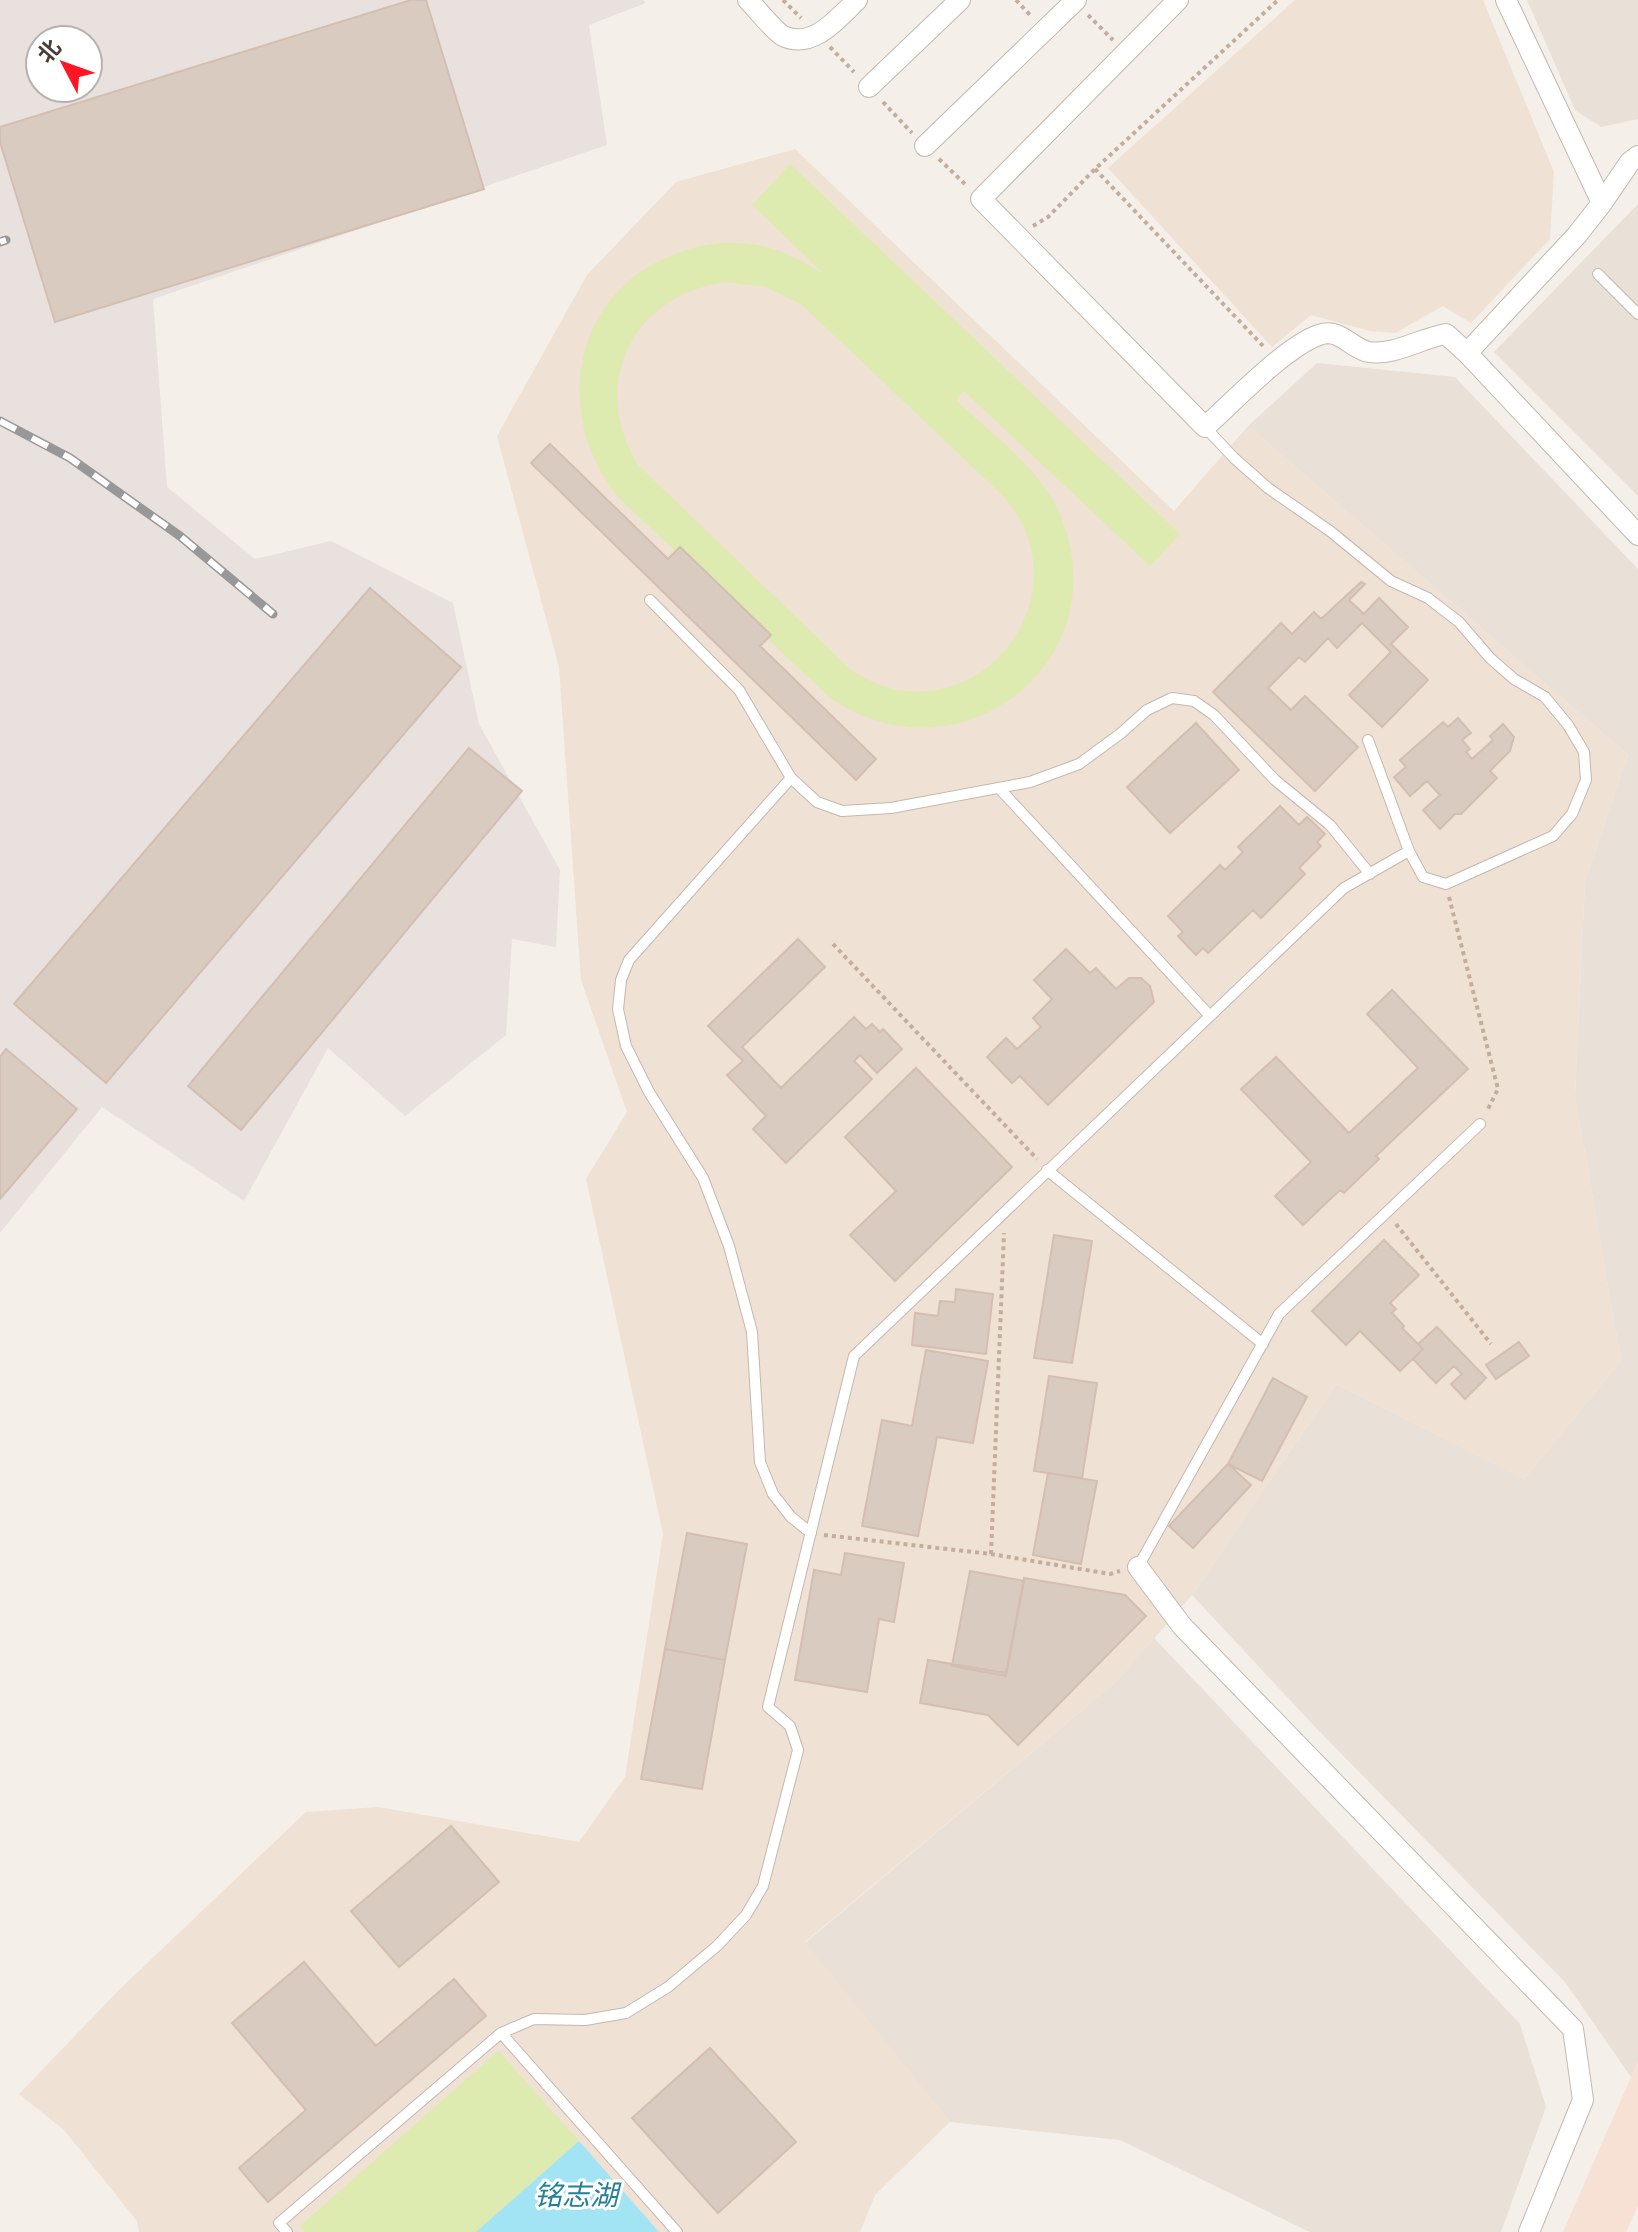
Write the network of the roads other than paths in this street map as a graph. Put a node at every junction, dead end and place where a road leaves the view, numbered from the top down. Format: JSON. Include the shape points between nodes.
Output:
{"nodes":[{"id":1,"x":748,"y":0,"type":"edge"},
{"id":2,"x":857,"y":0,"type":"edge"},
{"id":3,"x":960,"y":0,"type":"edge"},
{"id":4,"x":1178,"y":0,"type":"edge"},
{"id":5,"x":1506,"y":0,"type":"edge"},
{"id":6,"x":1076,"y":1,"type":"edge"},
{"id":7,"x":869,"y":87,"type":"road end"},
{"id":8,"x":925,"y":146,"type":"road end"},
{"id":9,"x":1638,"y":156,"type":"edge"},
{"id":10,"x":1602,"y":203,"type":"junction"},
{"id":11,"x":1598,"y":274,"type":"dead end"},
{"id":12,"x":1638,"y":314,"type":"edge"},
{"id":13,"x":1467,"y":353,"type":"junction"},
{"id":14,"x":1205,"y":427,"type":"junction"},
{"id":15,"x":1638,"y":535,"type":"edge"},
{"id":16,"x":650,"y":600,"type":"dead end"},
{"id":17,"x":1368,"y":740,"type":"dead end"},
{"id":18,"x":791,"y":778,"type":"junction"},
{"id":19,"x":999,"y":788,"type":"junction"},
{"id":20,"x":1409,"y":851,"type":"junction"},
{"id":21,"x":1370,"y":874,"type":"junction"},
{"id":22,"x":1210,"y":1016,"type":"junction"},
{"id":23,"x":1480,"y":1124,"type":"road end"},
{"id":24,"x":1047,"y":1170,"type":"junction"},
{"id":25,"x":1263,"y":1344,"type":"junction"},
{"id":26,"x":811,"y":1533,"type":"junction"},
{"id":27,"x":1138,"y":1567,"type":"joint"},
{"id":28,"x":501,"y":2033,"type":"junction"},
{"id":29,"x":287,"y":2232,"type":"edge"},
{"id":30,"x":677,"y":2232,"type":"edge"},
{"id":31,"x":1529,"y":2232,"type":"edge"}],
"edges":[{"from":1,"to":2,"type":"street","via":[[783,36],[807,39]]},
{"from":3,"to":7,"type":"street"},
{"from":4,"to":14,"type":"street","via":[[981,199]]},
{"from":5,"to":10,"type":"street"},
{"from":6,"to":8,"type":"street"},
{"from":9,"to":10,"type":"street"},
{"from":10,"to":13,"type":"street"},
{"from":11,"to":12,"type":"lane"},
{"from":13,"to":14,"type":"street","via":[[1446,334],[1396,350],[1368,352],[1339,335],[1321,333],[1295,347]]},
{"from":13,"to":15,"type":"street"},
{"from":14,"to":20,"type":"lane","via":[[1268,488],[1391,581],[1428,598],[1459,622],[1514,679],[1545,697],[1584,752],[1586,780],[1572,814],[1553,836],[1446,884],[1423,877]]},
{"from":16,"to":18,"type":"lane","via":[[739,690]]},
{"from":17,"to":20,"type":"lane"},
{"from":18,"to":19,"type":"lane","via":[[817,802],[842,811],[891,808]]},
{"from":18,"to":26,"type":"lane","via":[[629,960],[618,1009],[626,1046],[703,1178],[729,1246],[752,1332],[760,1462],[773,1494]]},
{"from":19,"to":21,"type":"lane","via":[[1079,764],[1147,710],[1172,698],[1194,701],[1330,825]]},
{"from":19,"to":22,"type":"lane"},
{"from":20,"to":21,"type":"lane"},
{"from":21,"to":22,"type":"lane","via":[[1344,888]]},
{"from":22,"to":24,"type":"lane"},
{"from":23,"to":25,"type":"lane","via":[[1279,1314]]},
{"from":24,"to":25,"type":"lane"},
{"from":24,"to":26,"type":"lane","via":[[854,1356]]},
{"from":25,"to":27,"type":"lane"},
{"from":26,"to":28,"type":"lane","via":[[768,1707],[790,1726],[798,1750],[763,1886],[746,1915],[668,1987],[626,2013],[585,2020],[534,2019]]},
{"from":27,"to":31,"type":"street","via":[[1182,1626],[1573,2029],[1583,2100]]},
{"from":28,"to":29,"type":"lane","via":[[279,2223]]},
{"from":28,"to":30,"type":"lane"}]}
